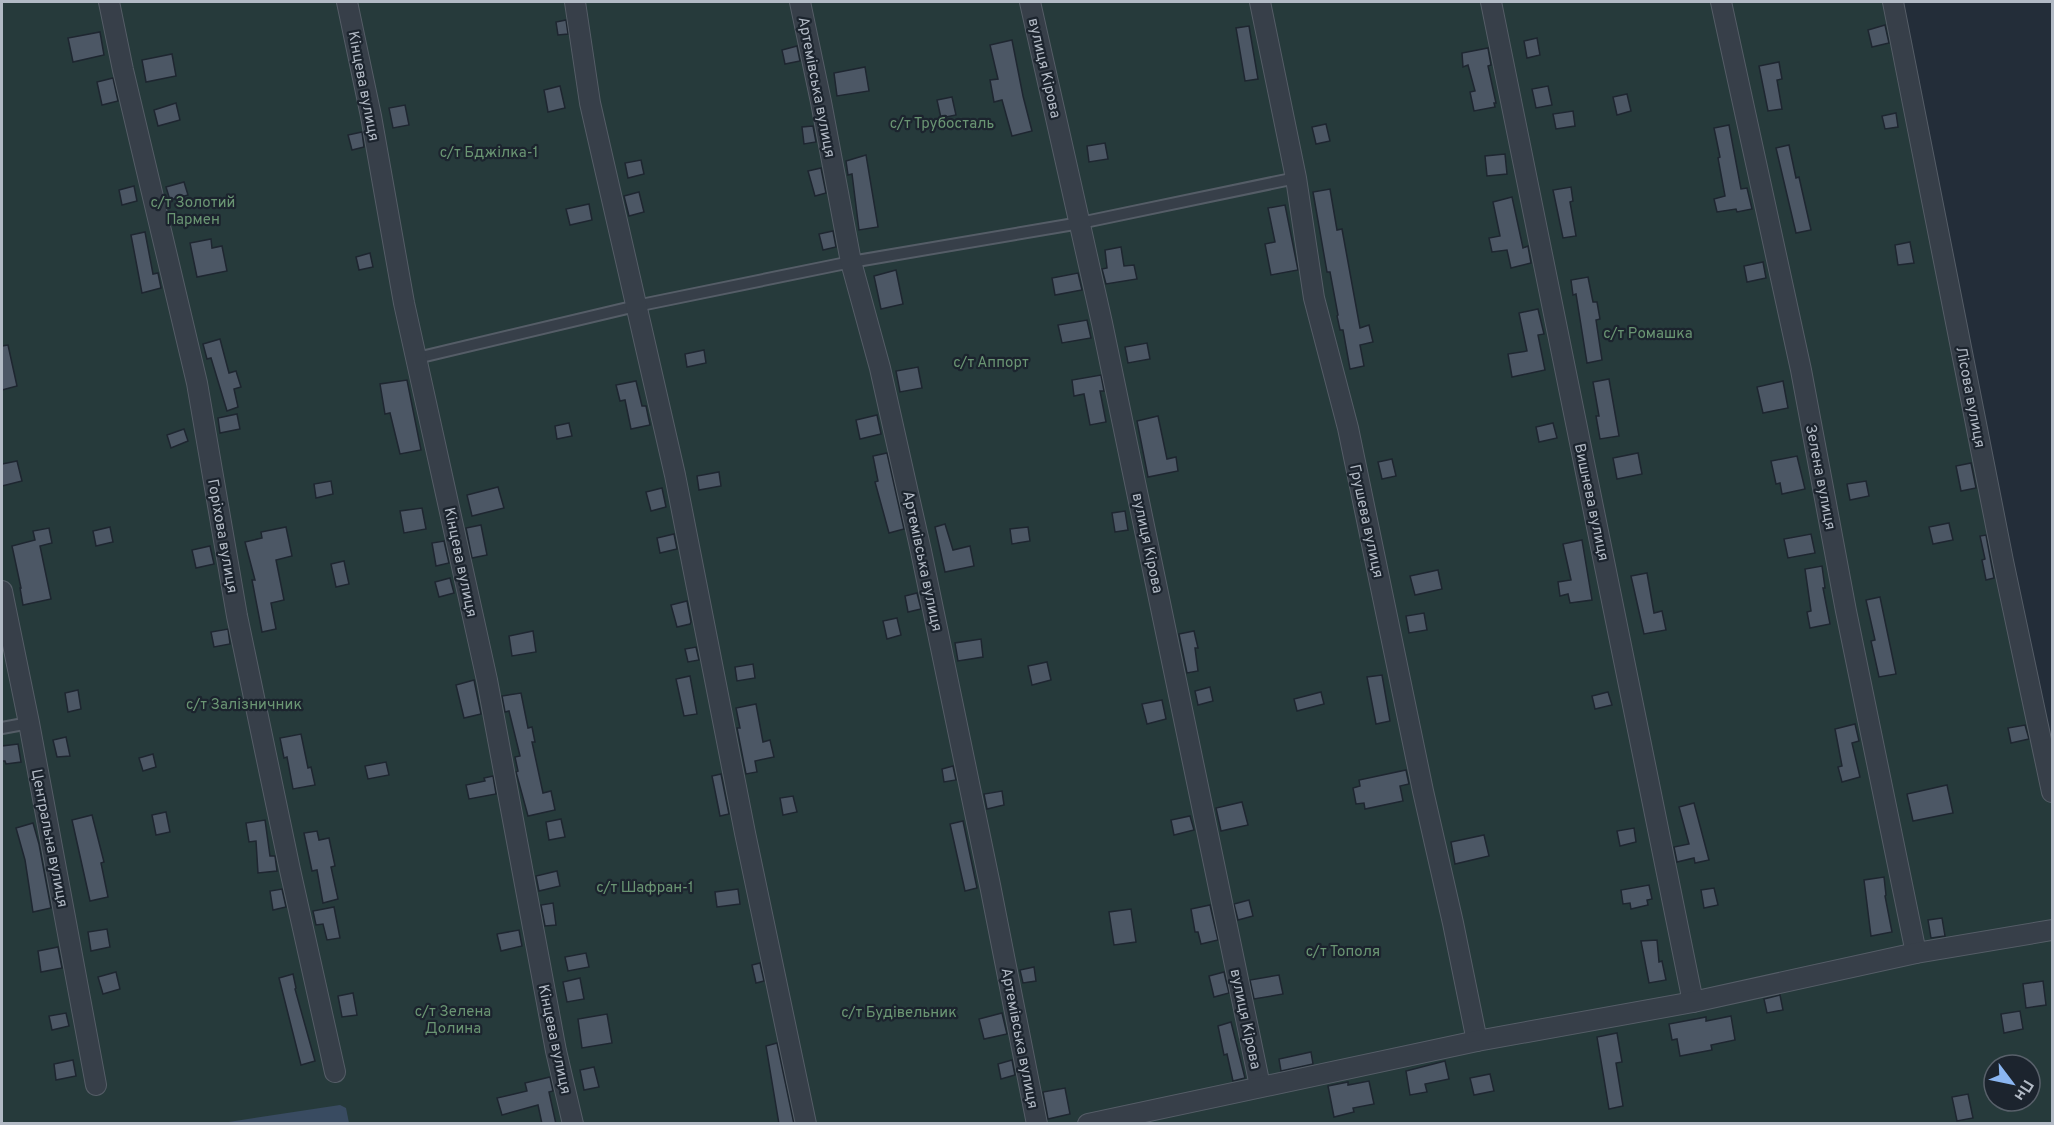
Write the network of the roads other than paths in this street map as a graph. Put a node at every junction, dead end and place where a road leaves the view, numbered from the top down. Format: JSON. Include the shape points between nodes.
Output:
{"nodes":[{"id":1,"x":109,"y":2,"type":"edge"},
{"id":2,"x":347,"y":2,"type":"edge"},
{"id":3,"x":575,"y":2,"type":"edge"},
{"id":4,"x":800,"y":2,"type":"edge"},
{"id":5,"x":1030,"y":2,"type":"edge"},
{"id":6,"x":1260,"y":2,"type":"edge"},
{"id":7,"x":1491,"y":2,"type":"edge"},
{"id":8,"x":1721,"y":2,"type":"edge"},
{"id":9,"x":1893,"y":2,"type":"edge"},
{"id":10,"x":1296,"y":178,"type":"junction"},
{"id":11,"x":1080,"y":223,"type":"junction"},
{"id":12,"x":850,"y":262,"type":"junction"},
{"id":13,"x":636,"y":306,"type":"junction"},
{"id":14,"x":417,"y":358,"type":"junction"},
{"id":15,"x":2,"y":591,"type":"edge"},
{"id":16,"x":28,"y":723,"type":"junction"},
{"id":17,"x":2,"y":728,"type":"edge"},
{"id":18,"x":2052,"y":792,"type":"edge"},
{"id":19,"x":2052,"y":930,"type":"edge"},
{"id":20,"x":1916,"y":953,"type":"junction"},
{"id":21,"x":1693,"y":1002,"type":"junction"},
{"id":22,"x":1477,"y":1041,"type":"junction"},
{"id":23,"x":335,"y":1072,"type":"dead end"},
{"id":24,"x":96,"y":1085,"type":"dead end"},
{"id":25,"x":1260,"y":1086,"type":"junction"},
{"id":26,"x":573,"y":1124,"type":"edge"},
{"id":27,"x":806,"y":1124,"type":"edge"},
{"id":28,"x":1037,"y":1124,"type":"edge"},
{"id":29,"x":1088,"y":1124,"type":"edge"}],
"edges":[{"from":1,"to":23,"type":"street","name":"Горіхова вулиця","via":[[197,383],[237,616]]},
{"from":2,"to":14,"type":"street","name":"Кінцева вулиця"},
{"from":3,"to":13,"type":"street","via":[[590,103]]},
{"from":4,"to":12,"type":"street","name":"Артемівська вулиця"},
{"from":5,"to":11,"type":"street","name":"вулиця Кірова"},
{"from":6,"to":10,"type":"street","name":"Грушева вулиця"},
{"from":7,"to":21,"type":"street","name":"Вишнева вулиця"},
{"from":8,"to":20,"type":"street","name":"Зелена вулиця","via":[[1801,370]]},
{"from":9,"to":18,"type":"street","name":"Лісова вулиця"},
{"from":10,"to":11,"type":"lane"},
{"from":10,"to":22,"type":"street","name":"Грушева вулиця","via":[[1314,298],[1348,428]]},
{"from":11,"to":12,"type":"lane"},
{"from":11,"to":25,"type":"street","name":"вулиця Кірова"},
{"from":12,"to":13,"type":"lane"},
{"from":12,"to":28,"type":"street","name":"Артемівська вулиця","via":[[880,368],[921,551]]},
{"from":13,"to":14,"type":"lane"},
{"from":13,"to":27,"type":"street","via":[[675,475]]},
{"from":14,"to":26,"type":"street","name":"Кінцева вулиця","via":[[487,680]]},
{"from":15,"to":16,"type":"street","name":"Центральна вулиця"},
{"from":16,"to":17,"type":"lane"},
{"from":16,"to":24,"type":"street","name":"Центральна вулиця"},
{"from":19,"to":20,"type":"street"},
{"from":20,"to":21,"type":"street"},
{"from":21,"to":22,"type":"street"},
{"from":22,"to":25,"type":"street"},
{"from":25,"to":29,"type":"street"}]}
